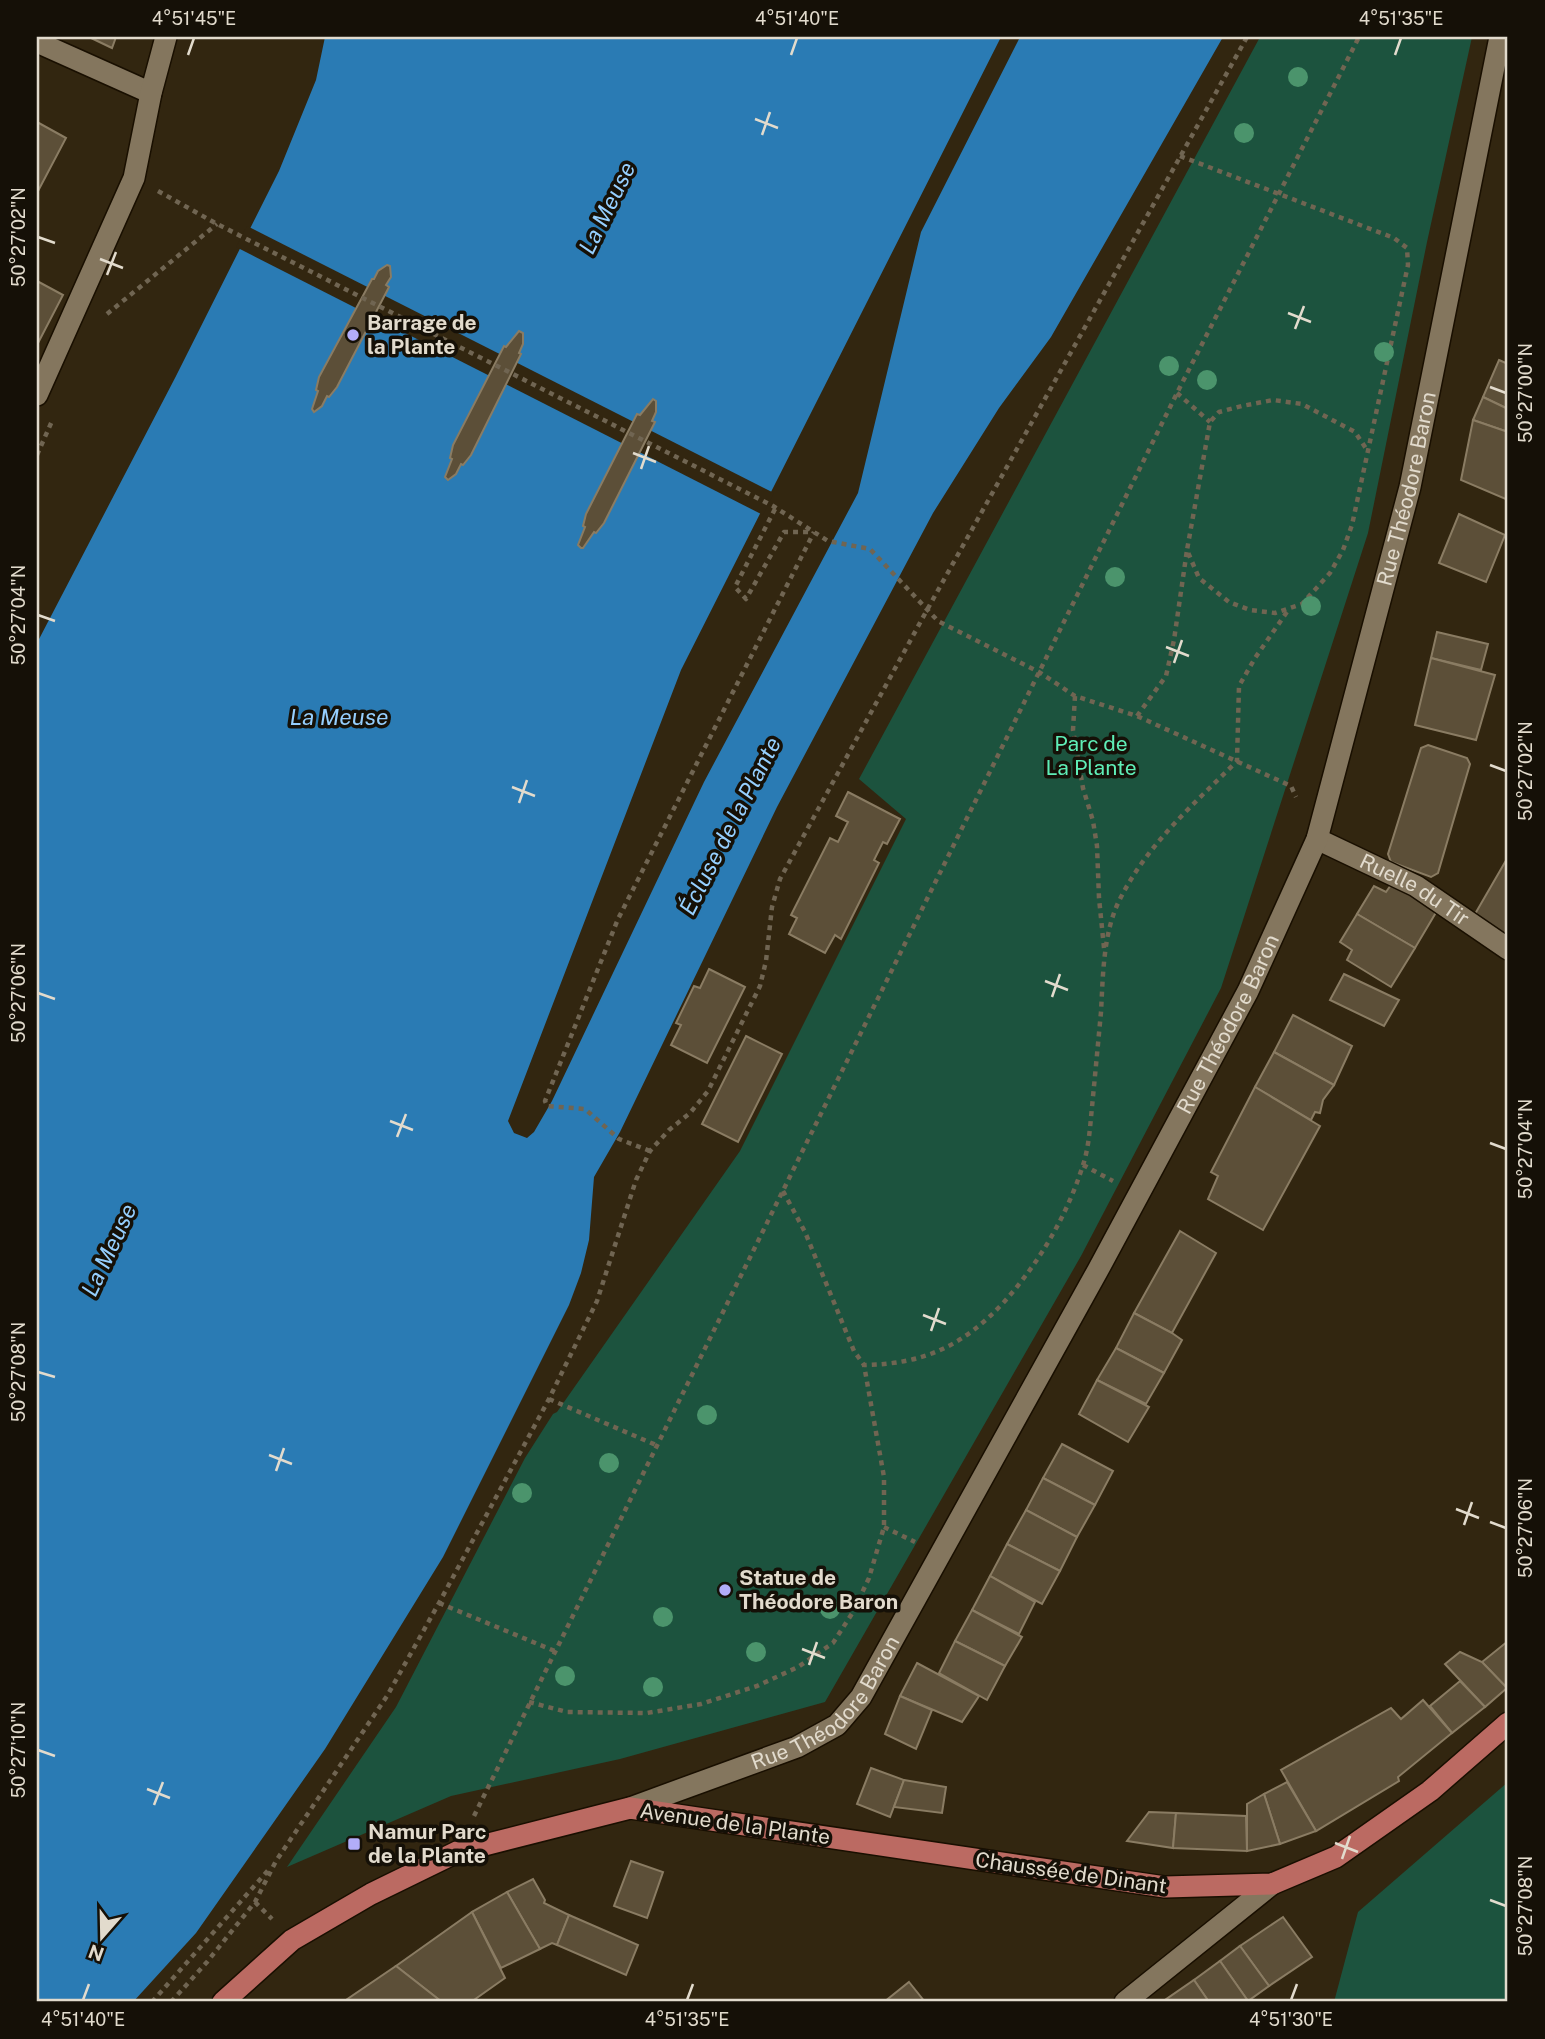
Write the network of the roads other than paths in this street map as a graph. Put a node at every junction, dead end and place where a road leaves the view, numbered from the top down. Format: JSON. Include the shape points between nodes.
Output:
{"nodes":[{"id":1,"x":166,"y":37,"type":"edge"},
{"id":2,"x":37,"y":42,"type":"edge"},
{"id":3,"x":1501,"y":50,"type":"edge"},
{"id":4,"x":150,"y":93,"type":"junction"},
{"id":5,"x":37,"y":395,"type":"edge"},
{"id":6,"x":1317,"y":839,"type":"junction"},
{"id":7,"x":1508,"y":949,"type":"edge"},
{"id":8,"x":1508,"y":1723,"type":"edge"},
{"id":9,"x":631,"y":1808,"type":"junction"},
{"id":10,"x":961,"y":1857,"type":"joint"},
{"id":11,"x":1272,"y":1884,"type":"junction"},
{"id":12,"x":223,"y":2002,"type":"edge"},
{"id":13,"x":1125,"y":2002,"type":"edge"}],
"edges":[{"from":1,"to":4,"type":"street"},
{"from":2,"to":4,"type":"street"},
{"from":3,"to":6,"type":"street","name":"Rue Théodore Baron","via":[[1410,487]]},
{"from":4,"to":5,"type":"street","via":[[134,178]]},
{"from":6,"to":7,"type":"street","name":"Ruelle du Tir","via":[[1416,886]]},
{"from":6,"to":9,"type":"street","name":"Rue Théodore Baron","via":[[1242,1003],[861,1697],[837,1725],[797,1747]]},
{"from":8,"to":11,"type":"main road","name":"Chaussée de Dinant","via":[[1430,1791],[1336,1857]]},
{"from":9,"to":10,"type":"main road","name":"Avenue de la Plante"},
{"from":9,"to":12,"type":"main road","name":"Avenue de la Plante","via":[[457,1852],[292,1940]]},
{"from":10,"to":11,"type":"main road","name":"Chaussée de Dinant","via":[[1164,1887]]},
{"from":11,"to":13,"type":"street"}]}
